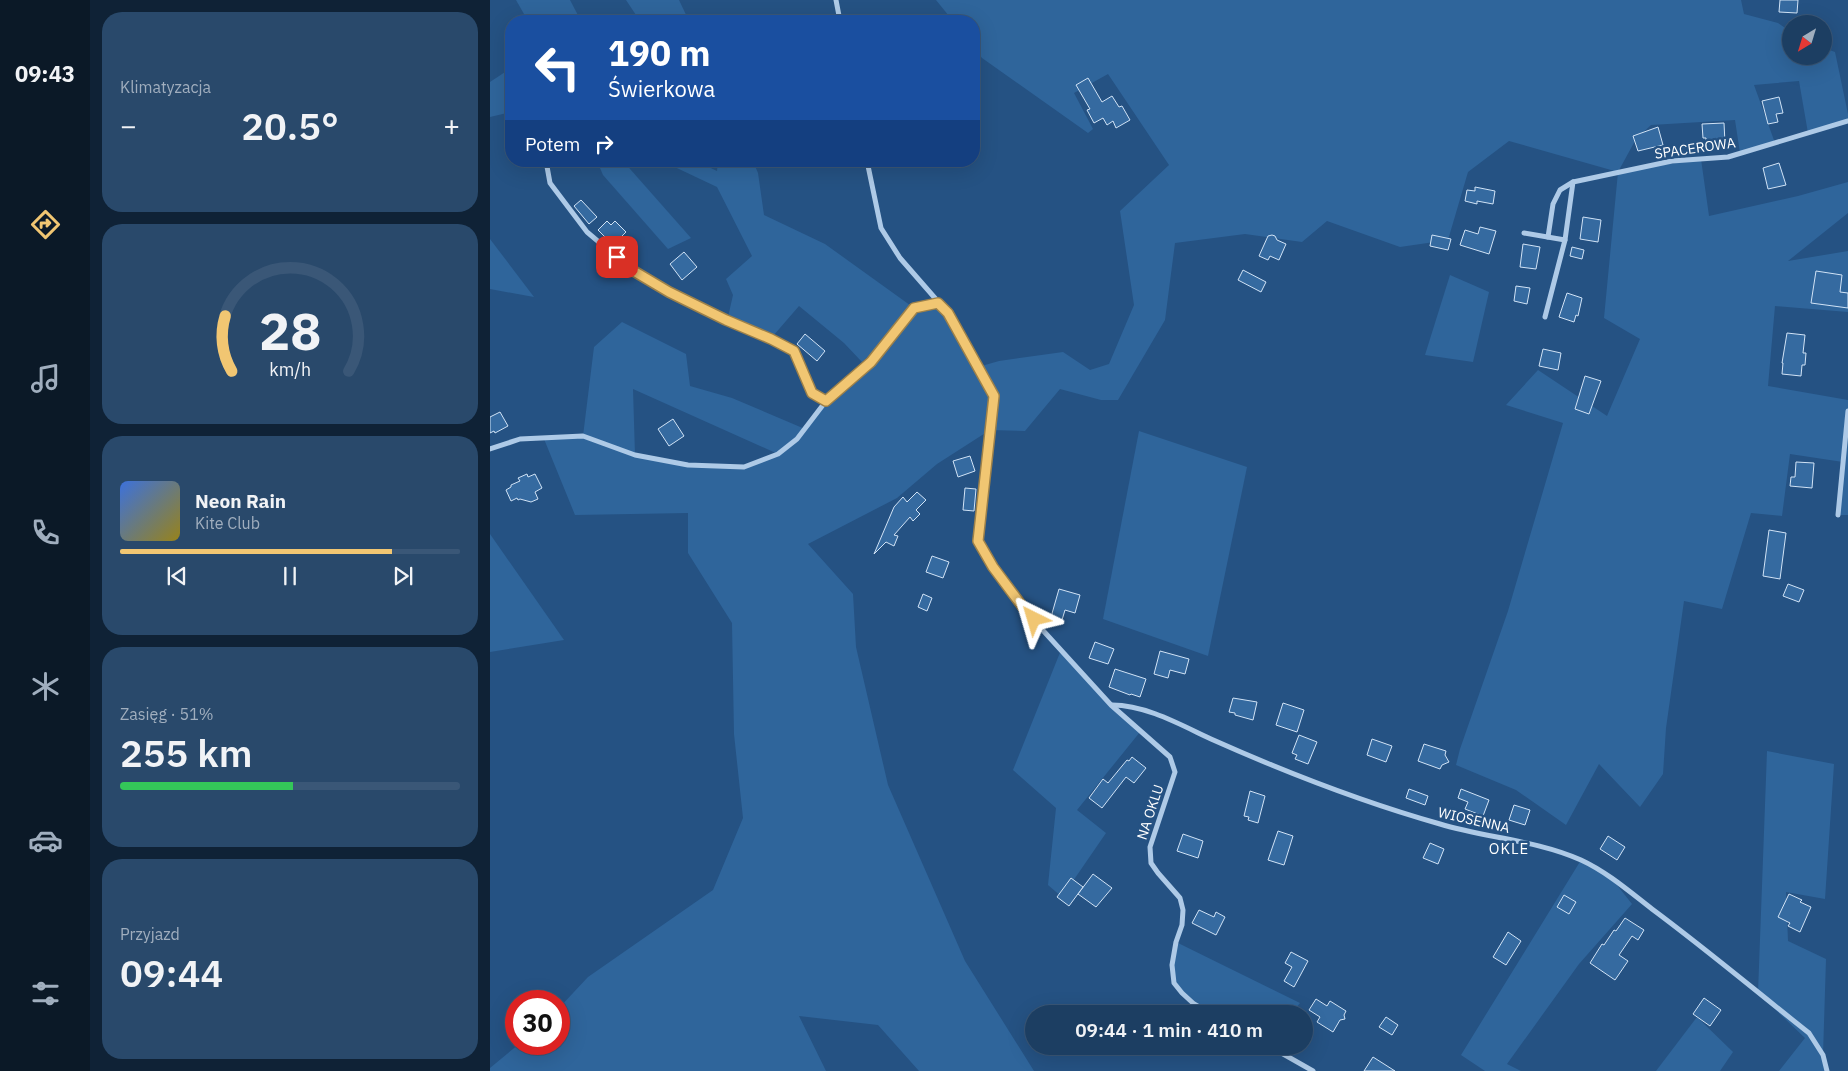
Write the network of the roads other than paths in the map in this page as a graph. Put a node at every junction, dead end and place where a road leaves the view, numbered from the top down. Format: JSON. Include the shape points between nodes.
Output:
{"nodes":[{"id":1,"x":836,"y":0,"type":"edge"},
{"id":2,"x":839,"y":15,"type":"edge"},
{"id":3,"x":1848,"y":121,"type":"edge"},
{"id":4,"x":547,"y":167,"type":"edge"},
{"id":5,"x":869,"y":167,"type":"edge"},
{"id":6,"x":1573,"y":182,"type":"junction"},
{"id":7,"x":1524,"y":233,"type":"dead end"},
{"id":8,"x":1548,"y":237,"type":"junction"},
{"id":9,"x":1565,"y":240,"type":"junction"},
{"id":10,"x":938,"y":303,"type":"junction"},
{"id":11,"x":1545,"y":317,"type":"dead end"},
{"id":12,"x":826,"y":401,"type":"junction"},
{"id":13,"x":1848,"y":412,"type":"edge"},
{"id":14,"x":490,"y":449,"type":"edge"},
{"id":15,"x":1838,"y":515,"type":"dead end"},
{"id":16,"x":1111,"y":705,"type":"junction"},
{"id":17,"x":1196,"y":1005,"type":"edge"},
{"id":18,"x":1285,"y":1055,"type":"edge"},
{"id":19,"x":1313,"y":1071,"type":"edge"},
{"id":20,"x":1827,"y":1071,"type":"edge"}],
"edges":[{"from":1,"to":2,"type":"street"},
{"from":3,"to":6,"type":"street","name":"SPACEROWA","via":[[1728,157],[1672,161]]},
{"from":4,"to":12,"type":"street","via":[[550,183],[587,232],[632,270],[669,292],[794,351],[812,393]]},
{"from":5,"to":10,"type":"street","name":"NA OKLU","via":[[881,228],[900,258]]},
{"from":6,"to":8,"type":"street","via":[[1560,190],[1556,197]]},
{"from":6,"to":9,"type":"street"},
{"from":7,"to":8,"type":"street"},
{"from":8,"to":9,"type":"street"},
{"from":9,"to":11,"type":"street"},
{"from":10,"to":12,"type":"street","via":[[914,308],[871,362]]},
{"from":10,"to":16,"type":"street","name":"NA OKLU","via":[[948,313],[994,396],[978,541],[1028,614]]},
{"from":12,"to":14,"type":"street","via":[[798,439],[778,454],[744,467],[688,465],[644,457],[583,436],[520,439]]},
{"from":13,"to":15,"type":"street"},
{"from":16,"to":17,"type":"street","name":"NA OKLU","via":[[1170,758],[1175,772],[1150,847],[1151,863],[1180,898],[1182,925],[1172,965],[1174,983]]},
{"from":16,"to":20,"type":"street","name":"WIOSENNA","via":[[1127,705],[1173,722],[1380,805],[1441,825],[1531,844],[1580,860],[1673,924],[1809,1033],[1823,1055]]},
{"from":18,"to":19,"type":"street"}]}
